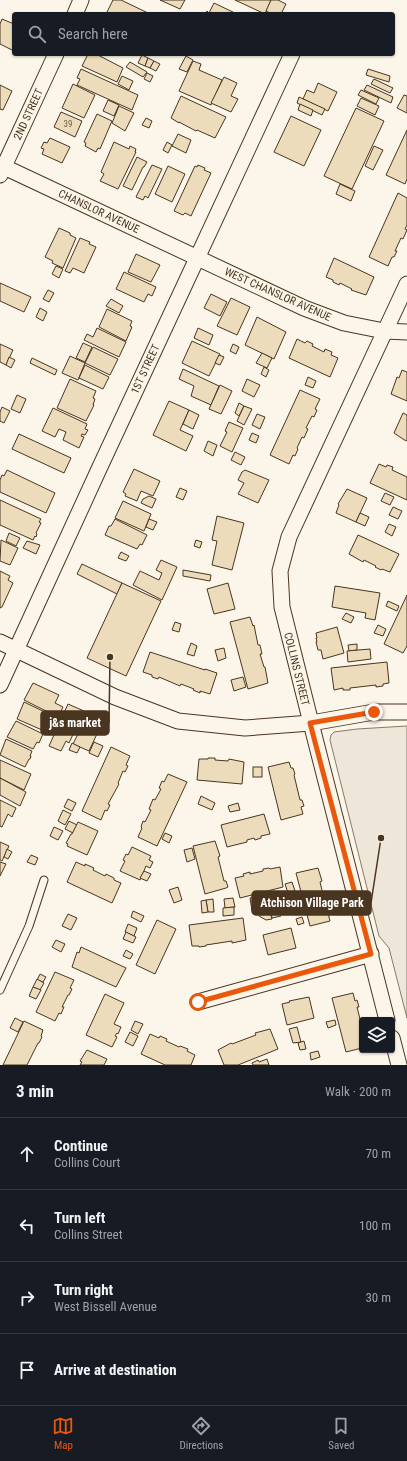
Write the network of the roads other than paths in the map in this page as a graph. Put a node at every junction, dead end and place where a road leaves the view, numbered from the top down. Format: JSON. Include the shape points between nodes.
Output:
{"nodes":[{"id":1,"x":81,"y":0,"type":"edge"},
{"id":2,"x":76,"y":12,"type":"edge"},
{"id":3,"x":55,"y":56,"type":"edge"},
{"id":4,"x":291,"y":56,"type":"edge"},
{"id":5,"x":1,"y":169,"type":"edge"},
{"id":6,"x":197,"y":257,"type":"junction"},
{"id":7,"x":407,"y":284,"type":"edge"},
{"id":8,"x":384,"y":331,"type":"junction"},
{"id":9,"x":407,"y":332,"type":"edge"},
{"id":10,"x":0,"y":642,"type":"edge"},
{"id":11,"x":17,"y":650,"type":"junction"},
{"id":12,"x":0,"y":685,"type":"edge"},
{"id":13,"x":407,"y":712,"type":"edge"},
{"id":14,"x":310,"y":723,"type":"junction"},
{"id":15,"x":44,"y":880,"type":"dead end"},
{"id":16,"x":371,"y":954,"type":"junction"},
{"id":17,"x":0,"y":990,"type":"edge"},
{"id":18,"x":198,"y":1002,"type":"dead end"},
{"id":19,"x":387,"y":1017,"type":"edge"}],
"edges":[{"from":1,"to":2,"type":"street"},
{"from":3,"to":5,"type":"street","name":"2ND STREET"},
{"from":4,"to":6,"type":"street","name":"1ST STREET"},
{"from":5,"to":6,"type":"street","name":"CHANSLOR AVENUE"},
{"from":6,"to":8,"type":"street","name":"WEST CHANSLOR AVENUE","via":[[304,308],[344,323]]},
{"from":6,"to":11,"type":"street","name":"1ST STREET"},
{"from":7,"to":8,"type":"street","name":"COLLINS STREET"},
{"from":8,"to":9,"type":"street","name":"WEST CHANSLOR AVENUE"},
{"from":8,"to":14,"type":"street","name":"COLLINS STREET","via":[[289,538],[280,571],[282,607]]},
{"from":10,"to":11,"type":"street"},
{"from":11,"to":12,"type":"street","name":"1ST STREET"},
{"from":11,"to":14,"type":"street","via":[[116,697],[178,721],[245,728]]},
{"from":13,"to":14,"type":"street","via":[[374,712]]},
{"from":14,"to":16,"type":"street","name":"COLLINS STREET"},
{"from":15,"to":17,"type":"lane","via":[[29,926]]},
{"from":16,"to":18,"type":"street"},
{"from":16,"to":19,"type":"street","name":"COLLINS STREET"}]}
